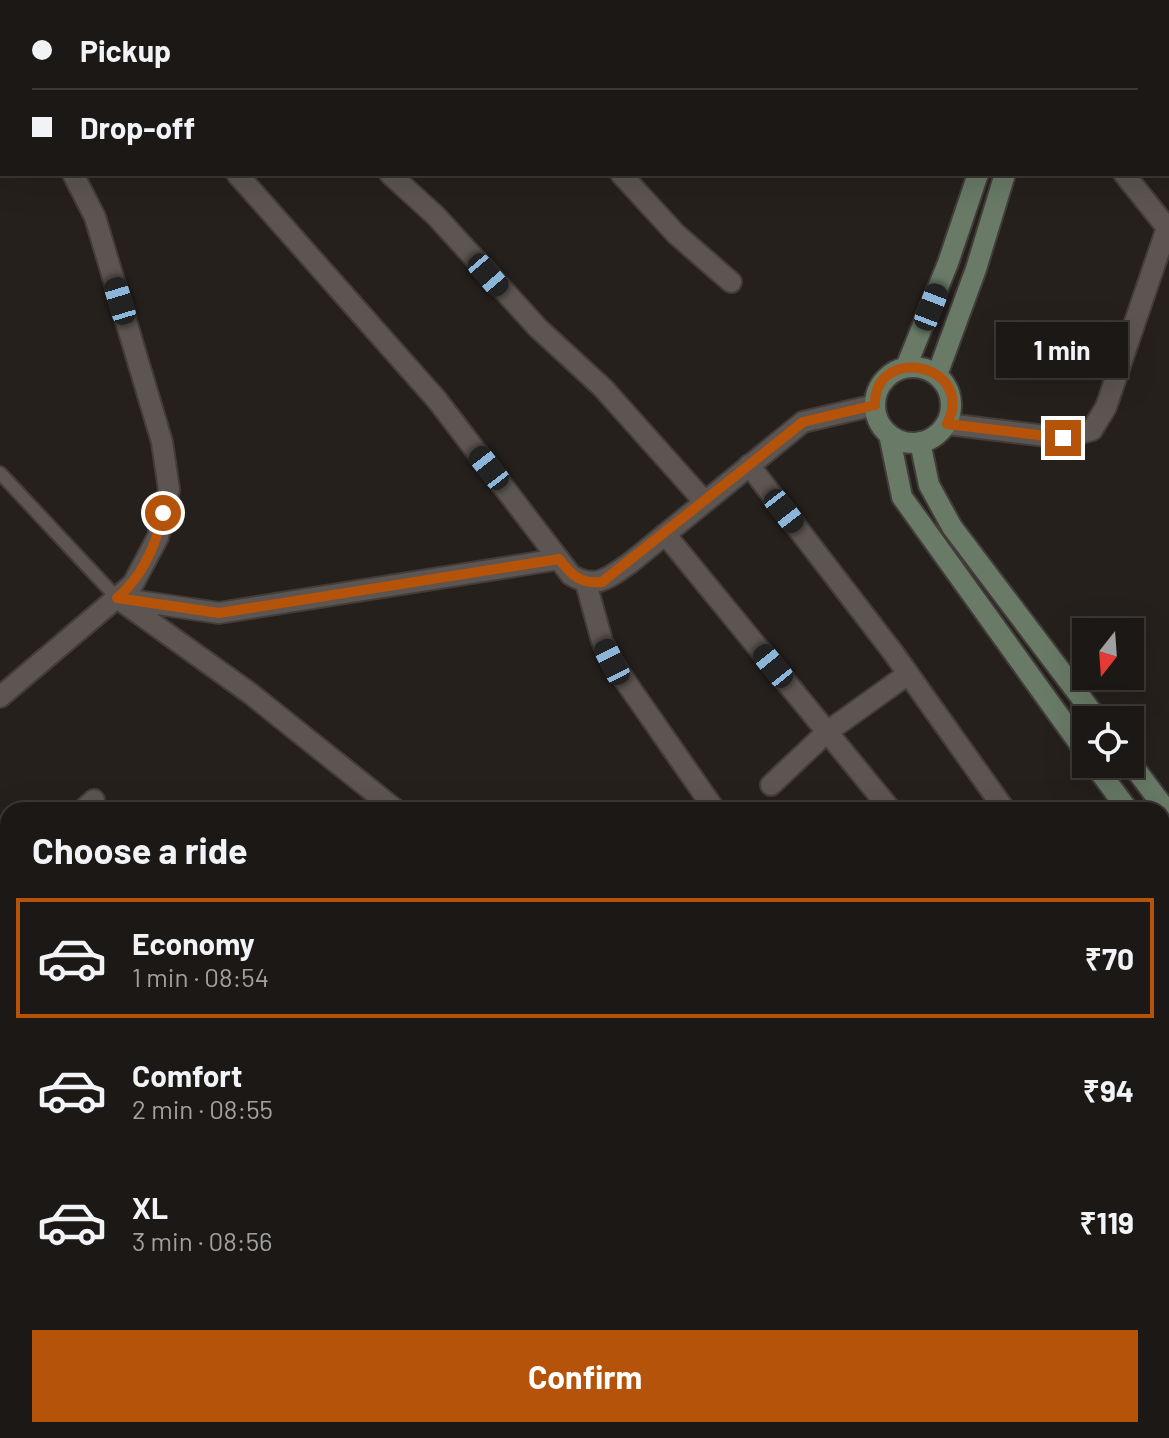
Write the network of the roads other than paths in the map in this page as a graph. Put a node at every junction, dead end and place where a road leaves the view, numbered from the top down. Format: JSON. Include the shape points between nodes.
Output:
{"nodes":[{"id":1,"x":74,"y":176,"type":"edge"},
{"id":2,"x":239,"y":176,"type":"edge"},
{"id":3,"x":392,"y":176,"type":"edge"},
{"id":4,"x":623,"y":176,"type":"edge"},
{"id":5,"x":977,"y":176,"type":"edge"},
{"id":6,"x":1004,"y":176,"type":"edge"},
{"id":7,"x":1126,"y":176,"type":"edge"},
{"id":8,"x":1168,"y":229,"type":"edge"},
{"id":9,"x":731,"y":282,"type":"dead end"},
{"id":10,"x":906,"y":367,"type":"junction"},
{"id":11,"x":937,"y":375,"type":"junction"},
{"id":12,"x":875,"y":405,"type":"junction"},
{"id":13,"x":947,"y":424,"type":"junction"},
{"id":14,"x":889,"y":434,"type":"junction"},
{"id":15,"x":920,"y":442,"type":"junction"},
{"id":16,"x":749,"y":465,"type":"junction"},
{"id":17,"x":0,"y":473,"type":"edge"},
{"id":18,"x":704,"y":501,"type":"junction"},
{"id":19,"x":665,"y":534,"type":"junction"},
{"id":20,"x":559,"y":559,"type":"junction"},
{"id":21,"x":586,"y":583,"type":"junction"},
{"id":22,"x":117,"y":598,"type":"junction"},
{"id":23,"x":908,"y":674,"type":"junction"},
{"id":24,"x":0,"y":697,"type":"edge"},
{"id":25,"x":1087,"y":706,"type":"edge"},
{"id":26,"x":827,"y":732,"type":"junction"},
{"id":27,"x":1072,"y":734,"type":"edge"},
{"id":28,"x":1104,"y":778,"type":"edge"},
{"id":29,"x":1142,"y":778,"type":"edge"},
{"id":30,"x":771,"y":785,"type":"dead end"},
{"id":31,"x":386,"y":802,"type":"edge"},
{"id":32,"x":706,"y":802,"type":"edge"},
{"id":33,"x":884,"y":802,"type":"edge"},
{"id":34,"x":999,"y":802,"type":"edge"},
{"id":35,"x":1122,"y":802,"type":"edge"},
{"id":36,"x":1160,"y":802,"type":"edge"}],
"edges":[{"from":1,"to":22,"type":"street","via":[[100,232],[162,442],[169,490],[158,537],[133,584]]},
{"from":2,"to":20,"type":"street","via":[[437,400]]},
{"from":3,"to":18,"type":"street","via":[[603,388]]},
{"from":4,"to":9,"type":"street","via":[[676,234]]},
{"from":5,"to":10,"type":"street"},
{"from":6,"to":11,"type":"street"},
{"from":7,"to":8,"type":"street"},
{"from":8,"to":13,"type":"street","via":[[1106,407],[1092,430],[1063,438]]},
{"from":10,"to":11,"type":"street"},
{"from":10,"to":12,"type":"street","via":[[886,377]]},
{"from":11,"to":13,"type":"street","via":[[952,403]]},
{"from":12,"to":14,"type":"street"},
{"from":12,"to":16,"type":"street","via":[[803,422]]},
{"from":13,"to":15,"type":"street"},
{"from":14,"to":15,"type":"street"},
{"from":14,"to":27,"type":"street","via":[[902,497]]},
{"from":15,"to":25,"type":"street","via":[[929,485],[952,527]]},
{"from":16,"to":18,"type":"street"},
{"from":16,"to":23,"type":"street"},
{"from":17,"to":22,"type":"lane"},
{"from":18,"to":19,"type":"street"},
{"from":19,"to":21,"type":"street","via":[[602,582]]},
{"from":19,"to":26,"type":"street"},
{"from":20,"to":21,"type":"street"},
{"from":20,"to":22,"type":"street","via":[[219,613]]},
{"from":21,"to":32,"type":"street","via":[[612,662]]},
{"from":22,"to":24,"type":"street"},
{"from":22,"to":31,"type":"street","via":[[251,694]]},
{"from":23,"to":26,"type":"street"},
{"from":23,"to":34,"type":"street"},
{"from":26,"to":30,"type":"street"},
{"from":26,"to":33,"type":"street"},
{"from":28,"to":35,"type":"street"},
{"from":29,"to":36,"type":"street"}]}
